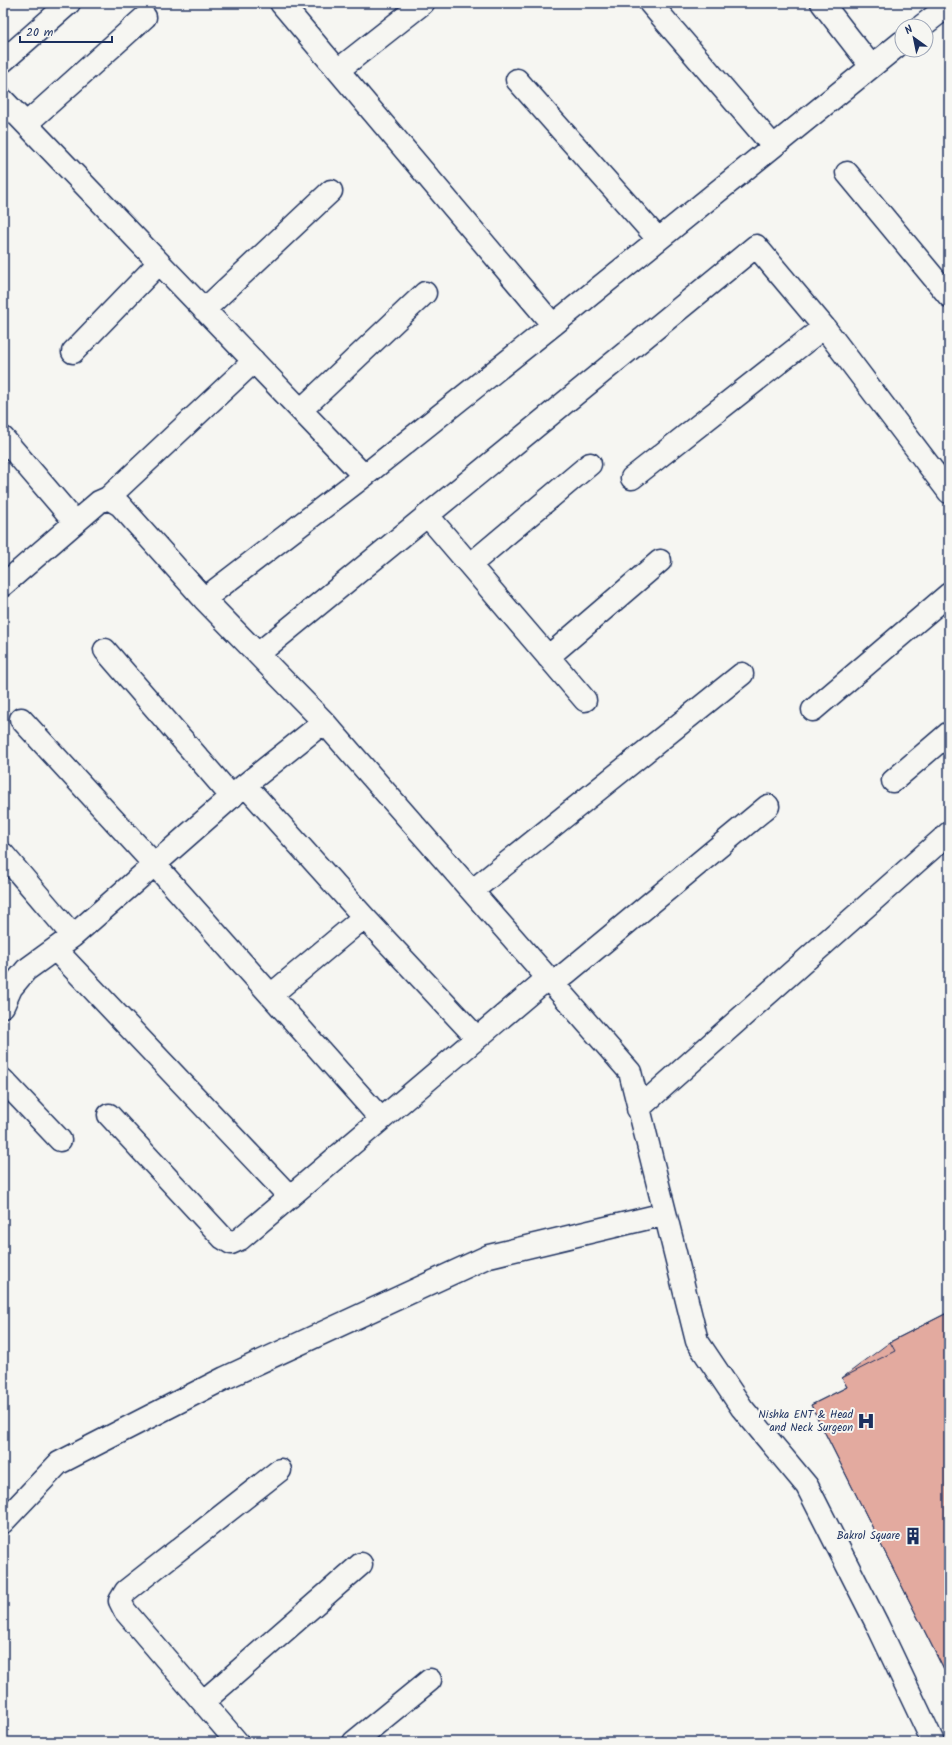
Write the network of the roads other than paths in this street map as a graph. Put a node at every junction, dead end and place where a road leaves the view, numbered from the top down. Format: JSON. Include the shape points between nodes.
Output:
{"nodes":[{"id":1,"x":70,"y":3,"type":"edge"},
{"id":2,"x":281,"y":3,"type":"edge"},
{"id":3,"x":423,"y":3,"type":"edge"},
{"id":4,"x":650,"y":3,"type":"edge"},
{"id":5,"x":822,"y":3,"type":"edge"},
{"id":6,"x":949,"y":5,"type":"edge"},
{"id":7,"x":145,"y":17,"type":"dead end"},
{"id":8,"x":932,"y":18,"type":"edge"},
{"id":9,"x":894,"y":48,"type":"edge"},
{"id":10,"x":3,"y":61,"type":"edge"},
{"id":11,"x":871,"y":66,"type":"junction"},
{"id":12,"x":338,"y":70,"type":"junction"},
{"id":13,"x":517,"y":80,"type":"dead end"},
{"id":14,"x":3,"y":100,"type":"edge"},
{"id":15,"x":26,"y":124,"type":"junction"},
{"id":16,"x":773,"y":146,"type":"junction"},
{"id":17,"x":847,"y":173,"type":"dead end"},
{"id":18,"x":331,"y":191,"type":"dead end"},
{"id":19,"x":658,"y":239,"type":"junction"},
{"id":20,"x":159,"y":263,"type":"junction"},
{"id":21,"x":425,"y":293,"type":"dead end"},
{"id":22,"x":949,"y":296,"type":"edge"},
{"id":23,"x":204,"y":310,"type":"junction"},
{"id":24,"x":553,"y":325,"type":"junction"},
{"id":25,"x":824,"y":327,"type":"junction"},
{"id":26,"x":73,"y":352,"type":"dead end"},
{"id":27,"x":254,"y":362,"type":"junction"},
{"id":28,"x":301,"y":410,"type":"junction"},
{"id":29,"x":3,"y":438,"type":"edge"},
{"id":30,"x":590,"y":464,"type":"dead end"},
{"id":31,"x":364,"y":476,"type":"junction"},
{"id":32,"x":632,"y":478,"type":"dead end"},
{"id":33,"x":949,"y":492,"type":"edge"},
{"id":34,"x":108,"y":498,"type":"junction"},
{"id":35,"x":427,"y":515,"type":"junction"},
{"id":36,"x":75,"y":522,"type":"junction"},
{"id":37,"x":660,"y":561,"type":"dead end"},
{"id":38,"x":470,"y":565,"type":"junction"},
{"id":39,"x":3,"y":585,"type":"edge"},
{"id":40,"x":949,"y":594,"type":"edge"},
{"id":41,"x":204,"y":599,"type":"junction"},
{"id":42,"x":105,"y":650,"type":"dead end"},
{"id":43,"x":258,"y":654,"type":"junction"},
{"id":44,"x":548,"y":657,"type":"junction"},
{"id":45,"x":742,"y":674,"type":"dead end"},
{"id":46,"x":585,"y":700,"type":"dead end"},
{"id":47,"x":813,"y":710,"type":"dead end"},
{"id":48,"x":21,"y":719,"type":"dead end"},
{"id":49,"x":324,"y":722,"type":"junction"},
{"id":50,"x":949,"y":733,"type":"edge"},
{"id":51,"x":894,"y":781,"type":"dead end"},
{"id":52,"x":239,"y":791,"type":"junction"},
{"id":53,"x":768,"y":806,"type":"dead end"},
{"id":54,"x":949,"y":833,"type":"edge"},
{"id":55,"x":3,"y":854,"type":"edge"},
{"id":56,"x":155,"y":865,"type":"junction"},
{"id":57,"x":472,"y":891,"type":"junction"},
{"id":58,"x":364,"y":917,"type":"junction"},
{"id":59,"x":73,"y":936,"type":"junction"},
{"id":60,"x":55,"y":948,"type":"junction"},
{"id":61,"x":550,"y":981,"type":"junction"},
{"id":62,"x":270,"y":995,"type":"junction"},
{"id":63,"x":3,"y":1006,"type":"edge"},
{"id":64,"x":477,"y":1038,"type":"junction"},
{"id":65,"x":3,"y":1080,"type":"edge"},
{"id":66,"x":638,"y":1109,"type":"junction"},
{"id":67,"x":109,"y":1115,"type":"dead end"},
{"id":68,"x":380,"y":1119,"type":"junction"},
{"id":69,"x":60,"y":1140,"type":"dead end"},
{"id":70,"x":290,"y":1197,"type":"junction"},
{"id":71,"x":665,"y":1214,"type":"junction"},
{"id":72,"x":280,"y":1470,"type":"dead end"},
{"id":73,"x":3,"y":1522,"type":"edge"},
{"id":74,"x":361,"y":1564,"type":"dead end"},
{"id":75,"x":430,"y":1680,"type":"dead end"},
{"id":76,"x":203,"y":1702,"type":"junction"},
{"id":77,"x":237,"y":1742,"type":"edge"},
{"id":78,"x":354,"y":1742,"type":"edge"},
{"id":79,"x":934,"y":1742,"type":"edge"}],
"edges":[{"from":1,"to":10,"type":"street"},
{"from":2,"to":12,"type":"street"},
{"from":3,"to":12,"type":"street"},
{"from":4,"to":16,"type":"street"},
{"from":5,"to":11,"type":"street"},
{"from":6,"to":8,"type":"street"},
{"from":7,"to":15,"type":"street"},
{"from":9,"to":11,"type":"street"},
{"from":11,"to":16,"type":"street"},
{"from":12,"to":24,"type":"street"},
{"from":13,"to":19,"type":"street"},
{"from":14,"to":15,"type":"street"},
{"from":15,"to":20,"type":"street"},
{"from":16,"to":19,"type":"street"},
{"from":17,"to":22,"type":"street"},
{"from":18,"to":23,"type":"street"},
{"from":19,"to":24,"type":"street"},
{"from":20,"to":23,"type":"street"},
{"from":20,"to":26,"type":"street"},
{"from":21,"to":28,"type":"street"},
{"from":23,"to":27,"type":"street"},
{"from":24,"to":31,"type":"street"},
{"from":25,"to":32,"type":"street"},
{"from":25,"to":33,"type":"street"},
{"from":25,"to":35,"type":"street","via":[[756,246]]},
{"from":27,"to":28,"type":"street"},
{"from":27,"to":34,"type":"street"},
{"from":28,"to":31,"type":"street"},
{"from":29,"to":36,"type":"street"},
{"from":30,"to":38,"type":"street"},
{"from":31,"to":41,"type":"street"},
{"from":34,"to":36,"type":"street","via":[[99,502]]},
{"from":34,"to":41,"type":"street","via":[[120,505]]},
{"from":35,"to":38,"type":"street"},
{"from":35,"to":43,"type":"street"},
{"from":36,"to":39,"type":"street"},
{"from":37,"to":44,"type":"street"},
{"from":38,"to":44,"type":"street"},
{"from":40,"to":47,"type":"street"},
{"from":41,"to":43,"type":"street"},
{"from":42,"to":52,"type":"street"},
{"from":43,"to":49,"type":"street"},
{"from":44,"to":46,"type":"street"},
{"from":45,"to":57,"type":"street"},
{"from":48,"to":56,"type":"street"},
{"from":49,"to":52,"type":"street"},
{"from":49,"to":57,"type":"street"},
{"from":50,"to":51,"type":"street"},
{"from":52,"to":56,"type":"street"},
{"from":52,"to":58,"type":"street"},
{"from":53,"to":61,"type":"street"},
{"from":54,"to":66,"type":"street"},
{"from":55,"to":59,"type":"street"},
{"from":56,"to":59,"type":"street"},
{"from":56,"to":62,"type":"street"},
{"from":57,"to":61,"type":"street"},
{"from":58,"to":62,"type":"street"},
{"from":58,"to":64,"type":"street"},
{"from":59,"to":60,"type":"street"},
{"from":60,"to":63,"type":"street","via":[[18,977]]},
{"from":60,"to":70,"type":"street"},
{"from":61,"to":64,"type":"street"},
{"from":61,"to":66,"type":"street","via":[[630,1072]]},
{"from":62,"to":68,"type":"street"},
{"from":64,"to":68,"type":"street"},
{"from":65,"to":69,"type":"street"},
{"from":66,"to":71,"type":"street"},
{"from":67,"to":70,"type":"street","via":[[223,1238],[231,1243],[240,1239]]},
{"from":68,"to":70,"type":"street"},
{"from":71,"to":73,"type":"street","via":[[489,1256],[240,1372],[59,1463]]},
{"from":71,"to":79,"type":"street","via":[[697,1341],[742,1408],[807,1486]]},
{"from":72,"to":76,"type":"street","via":[[126,1592],[120,1601],[125,1611]]},
{"from":74,"to":76,"type":"street"},
{"from":75,"to":78,"type":"street"},
{"from":76,"to":77,"type":"street"}]}
